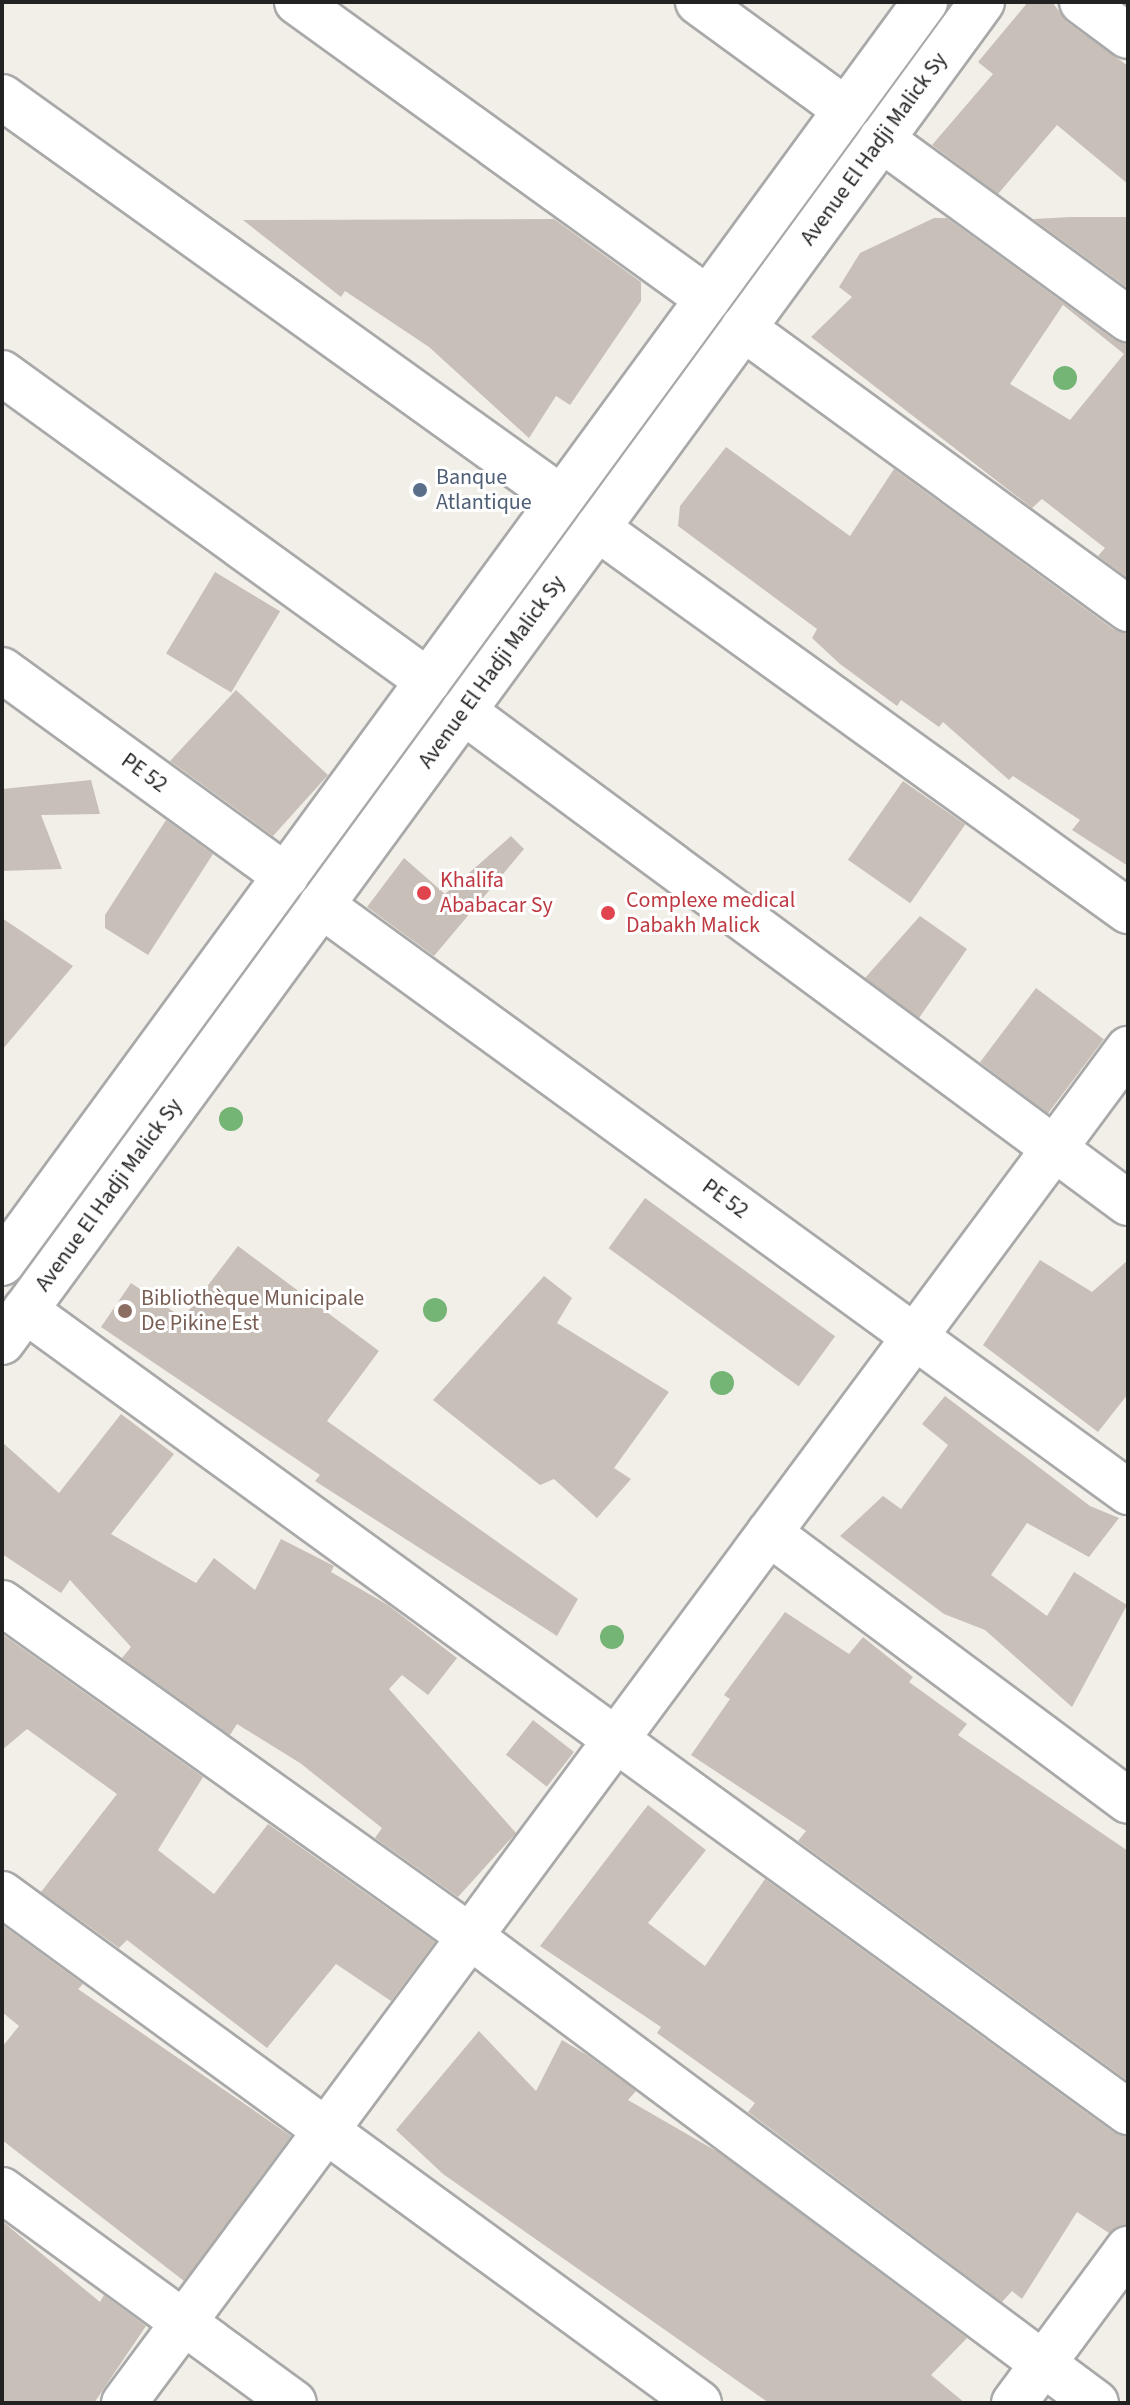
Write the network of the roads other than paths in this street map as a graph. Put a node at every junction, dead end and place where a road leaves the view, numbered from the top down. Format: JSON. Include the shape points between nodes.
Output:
{"nodes":[{"id":1,"x":297,"y":2,"type":"edge"},
{"id":2,"x":698,"y":2,"type":"edge"},
{"id":3,"x":925,"y":2,"type":"edge"},
{"id":4,"x":982,"y":2,"type":"edge"},
{"id":5,"x":1082,"y":2,"type":"edge"},
{"id":6,"x":1128,"y":36,"type":"edge"},
{"id":7,"x":2,"y":97,"type":"edge"},
{"id":8,"x":846,"y":110,"type":"junction"},
{"id":9,"x":881,"y":139,"type":"junction"},
{"id":10,"x":708,"y":299,"type":"junction"},
{"id":11,"x":1128,"y":319,"type":"edge"},
{"id":12,"x":743,"y":328,"type":"junction"},
{"id":13,"x":2,"y":373,"type":"edge"},
{"id":14,"x":561,"y":498,"type":"junction"},
{"id":15,"x":597,"y":528,"type":"junction"},
{"id":16,"x":1128,"y":609,"type":"edge"},
{"id":17,"x":2,"y":670,"type":"edge"},
{"id":18,"x":428,"y":681,"type":"junction"},
{"id":19,"x":463,"y":711,"type":"junction"},
{"id":20,"x":286,"y":876,"type":"junction"},
{"id":21,"x":321,"y":905,"type":"junction"},
{"id":22,"x":1128,"y":911,"type":"edge"},
{"id":23,"x":1128,"y":1049,"type":"edge"},
{"id":24,"x":1054,"y":1151,"type":"junction"},
{"id":25,"x":1128,"y":1203,"type":"edge"},
{"id":26,"x":2,"y":1263,"type":"edge"},
{"id":27,"x":14,"y":1326,"type":"edge"},
{"id":28,"x":915,"y":1337,"type":"junction"},
{"id":29,"x":1128,"y":1492,"type":"edge"},
{"id":30,"x":769,"y":1533,"type":"junction"},
{"id":31,"x":2,"y":1603,"type":"edge"},
{"id":32,"x":616,"y":1739,"type":"junction"},
{"id":33,"x":1128,"y":1801,"type":"edge"},
{"id":34,"x":2,"y":1894,"type":"edge"},
{"id":35,"x":468,"y":1935,"type":"junction"},
{"id":36,"x":1128,"y":2112,"type":"edge"},
{"id":37,"x":326,"y":2130,"type":"junction"},
{"id":38,"x":2,"y":2190,"type":"edge"},
{"id":39,"x":1128,"y":2249,"type":"edge"},
{"id":40,"x":183,"y":2322,"type":"junction"},
{"id":41,"x":1043,"y":2364,"type":"junction"},
{"id":42,"x":124,"y":2403,"type":"edge"},
{"id":43,"x":294,"y":2403,"type":"edge"},
{"id":44,"x":699,"y":2403,"type":"edge"},
{"id":45,"x":1014,"y":2403,"type":"edge"},
{"id":46,"x":1096,"y":2403,"type":"edge"}],
"edges":[{"from":1,"to":10,"type":"street"},
{"from":2,"to":8,"type":"street"},
{"from":3,"to":8,"type":"street","name":"Avenue El Hadji Malick Sy"},
{"from":4,"to":9,"type":"street","name":"Avenue El Hadji Malick Sy"},
{"from":5,"to":6,"type":"street"},
{"from":7,"to":14,"type":"street"},
{"from":8,"to":10,"type":"street","name":"Avenue El Hadji Malick Sy"},
{"from":9,"to":11,"type":"street"},
{"from":9,"to":12,"type":"street","name":"Avenue El Hadji Malick Sy"},
{"from":10,"to":14,"type":"street","name":"Avenue El Hadji Malick Sy"},
{"from":12,"to":15,"type":"street","name":"Avenue El Hadji Malick Sy"},
{"from":12,"to":16,"type":"street"},
{"from":13,"to":18,"type":"street"},
{"from":14,"to":18,"type":"street","name":"Avenue El Hadji Malick Sy"},
{"from":15,"to":19,"type":"street","name":"Avenue El Hadji Malick Sy"},
{"from":15,"to":22,"type":"street"},
{"from":17,"to":20,"type":"street","name":"PE 52"},
{"from":18,"to":20,"type":"street","name":"Avenue El Hadji Malick Sy"},
{"from":19,"to":21,"type":"street","name":"Avenue El Hadji Malick Sy"},
{"from":19,"to":24,"type":"street"},
{"from":20,"to":26,"type":"street","name":"Avenue El Hadji Malick Sy"},
{"from":21,"to":27,"type":"street","name":"Avenue El Hadji Malick Sy"},
{"from":21,"to":28,"type":"street","name":"PE 52"},
{"from":23,"to":24,"type":"street"},
{"from":24,"to":25,"type":"street"},
{"from":24,"to":28,"type":"street"},
{"from":27,"to":32,"type":"street"},
{"from":28,"to":29,"type":"street","name":"PE 52"},
{"from":28,"to":30,"type":"street"},
{"from":30,"to":32,"type":"street"},
{"from":30,"to":33,"type":"street"},
{"from":31,"to":35,"type":"street"},
{"from":32,"to":35,"type":"street"},
{"from":32,"to":36,"type":"street"},
{"from":34,"to":37,"type":"street"},
{"from":35,"to":37,"type":"street"},
{"from":35,"to":41,"type":"street"},
{"from":37,"to":40,"type":"street"},
{"from":37,"to":44,"type":"street"},
{"from":38,"to":40,"type":"street"},
{"from":39,"to":41,"type":"street"},
{"from":40,"to":42,"type":"street"},
{"from":40,"to":43,"type":"street"},
{"from":41,"to":45,"type":"street"},
{"from":41,"to":46,"type":"street"}]}
